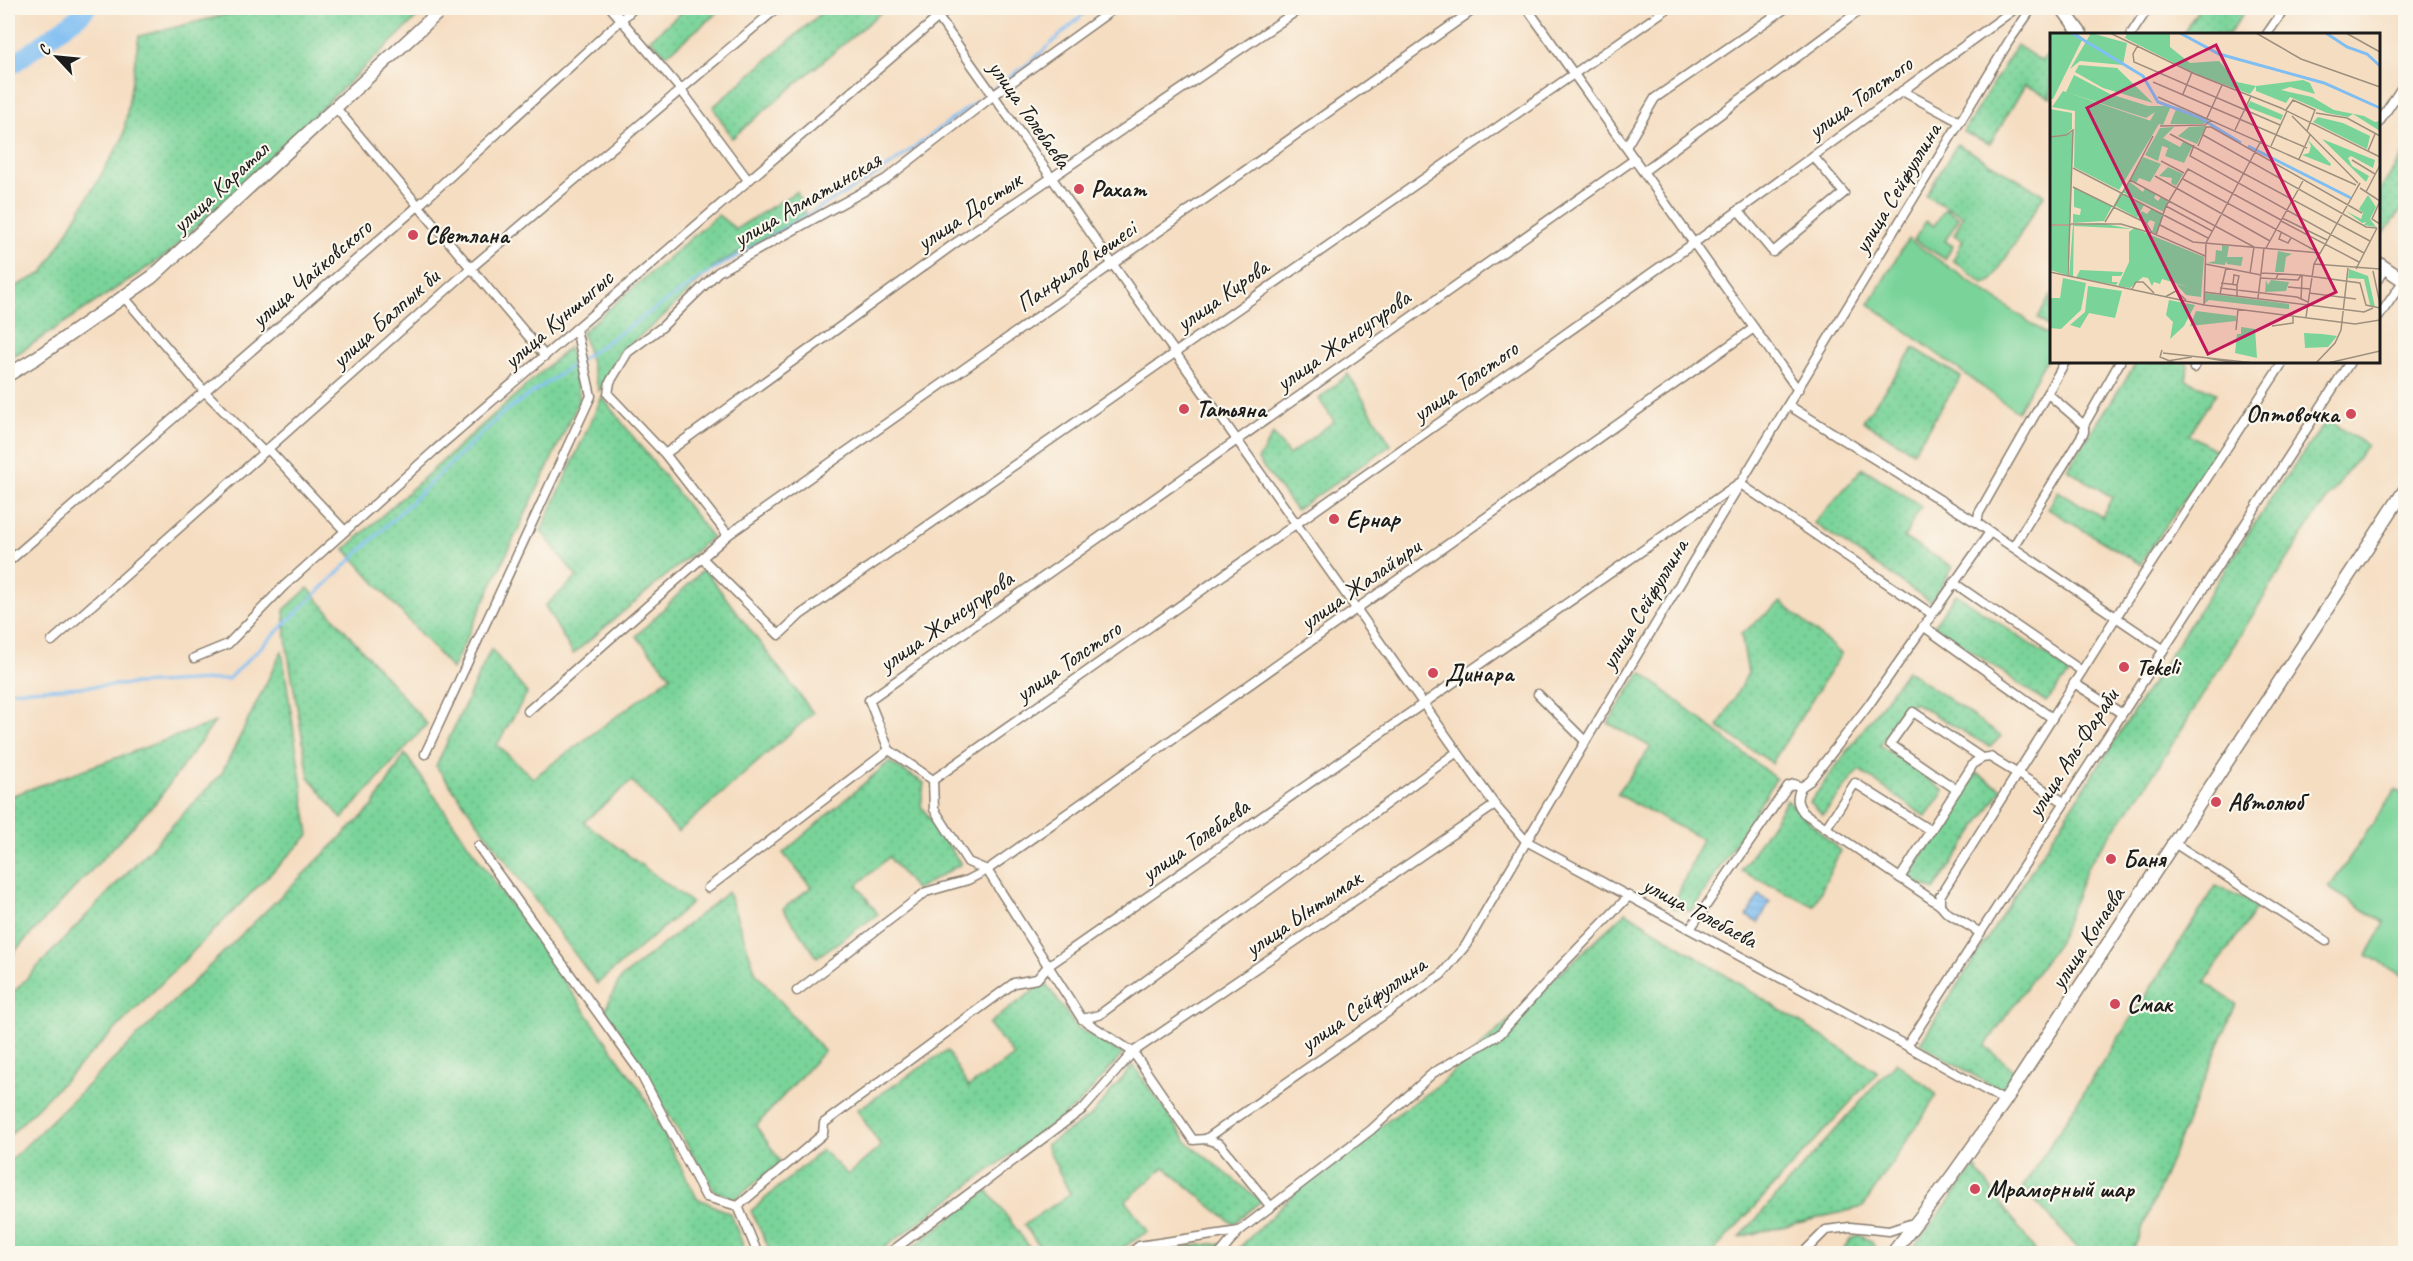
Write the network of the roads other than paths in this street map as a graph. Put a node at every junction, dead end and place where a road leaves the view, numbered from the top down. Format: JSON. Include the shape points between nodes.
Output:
{"nodes":[{"id":1,"x":443,"y":8,"type":"edge"},
{"id":2,"x":611,"y":8,"type":"edge"},
{"id":3,"x":634,"y":8,"type":"edge"},
{"id":4,"x":777,"y":8,"type":"edge"},
{"id":5,"x":949,"y":8,"type":"edge"},
{"id":6,"x":1115,"y":8,"type":"edge"},
{"id":7,"x":1300,"y":8,"type":"edge"},
{"id":8,"x":1476,"y":8,"type":"edge"},
{"id":9,"x":1527,"y":8,"type":"edge"},
{"id":10,"x":1668,"y":8,"type":"edge"},
{"id":11,"x":1786,"y":8,"type":"edge"},
{"id":12,"x":1863,"y":8,"type":"edge"},
{"id":13,"x":2016,"y":8,"type":"edge"},
{"id":14,"x":2032,"y":8,"type":"edge"},
{"id":15,"x":2062,"y":8,"type":"edge"},
{"id":16,"x":2148,"y":8,"type":"edge"},
{"id":17,"x":2285,"y":8,"type":"edge"},
{"id":18,"x":938,"y":16,"type":"junction"},
{"id":19,"x":621,"y":19,"type":"junction"},
{"id":20,"x":2080,"y":33,"type":"edge"},
{"id":21,"x":2132,"y":33,"type":"edge"},
{"id":22,"x":2268,"y":33,"type":"edge"},
{"id":23,"x":1573,"y":73,"type":"junction"},
{"id":24,"x":2406,"y":81,"type":"edge"},
{"id":25,"x":681,"y":90,"type":"junction"},
{"id":26,"x":1902,"y":91,"type":"junction"},
{"id":27,"x":994,"y":95,"type":"junction"},
{"id":28,"x":336,"y":108,"type":"junction"},
{"id":29,"x":1960,"y":122,"type":"junction"},
{"id":30,"x":2380,"y":122,"type":"edge"},
{"id":31,"x":1626,"y":147,"type":"junction"},
{"id":32,"x":1813,"y":156,"type":"junction"},
{"id":33,"x":1635,"y":159,"type":"junction"},
{"id":34,"x":1644,"y":171,"type":"junction"},
{"id":35,"x":1052,"y":179,"type":"junction"},
{"id":36,"x":748,"y":180,"type":"junction"},
{"id":37,"x":418,"y":206,"type":"junction"},
{"id":38,"x":1738,"y":210,"type":"junction"},
{"id":39,"x":1694,"y":243,"type":"junction"},
{"id":40,"x":1113,"y":264,"type":"junction"},
{"id":41,"x":2382,"y":266,"type":"edge"},
{"id":42,"x":471,"y":268,"type":"junction"},
{"id":43,"x":2405,"y":280,"type":"edge"},
{"id":44,"x":124,"y":297,"type":"junction"},
{"id":45,"x":2380,"y":317,"type":"edge"},
{"id":46,"x":1754,"y":328,"type":"junction"},
{"id":47,"x":576,"y":329,"type":"junction"},
{"id":48,"x":1175,"y":352,"type":"junction"},
{"id":49,"x":545,"y":356,"type":"junction"},
{"id":50,"x":2064,"y":363,"type":"edge"},
{"id":51,"x":2119,"y":363,"type":"edge"},
{"id":52,"x":2282,"y":363,"type":"edge"},
{"id":53,"x":2349,"y":363,"type":"edge"},
{"id":54,"x":8,"y":375,"type":"edge"},
{"id":55,"x":1798,"y":390,"type":"junction"},
{"id":56,"x":204,"y":391,"type":"junction"},
{"id":57,"x":2047,"y":393,"type":"junction"},
{"id":58,"x":1788,"y":405,"type":"junction"},
{"id":59,"x":2084,"y":424,"type":"junction"},
{"id":60,"x":1236,"y":439,"type":"junction"},
{"id":61,"x":266,"y":451,"type":"junction"},
{"id":62,"x":664,"y":454,"type":"junction"},
{"id":63,"x":1739,"y":483,"type":"junction"},
{"id":64,"x":2406,"y":488,"type":"edge"},
{"id":65,"x":1977,"y":523,"type":"junction"},
{"id":66,"x":1296,"y":524,"type":"junction"},
{"id":67,"x":345,"y":531,"type":"junction"},
{"id":68,"x":1990,"y":532,"type":"junction"},
{"id":69,"x":728,"y":535,"type":"junction"},
{"id":70,"x":2013,"y":547,"type":"junction"},
{"id":71,"x":702,"y":558,"type":"junction"},
{"id":72,"x":8,"y":562,"type":"edge"},
{"id":73,"x":1954,"y":583,"type":"junction"},
{"id":74,"x":1357,"y":610,"type":"junction"},
{"id":75,"x":1932,"y":614,"type":"junction"},
{"id":76,"x":2116,"y":617,"type":"junction"},
{"id":77,"x":1923,"y":626,"type":"junction"},
{"id":78,"x":52,"y":641,"type":"dead end"},
{"id":79,"x":2163,"y":649,"type":"junction"},
{"id":80,"x":194,"y":658,"type":"dead end"},
{"id":81,"x":2082,"y":671,"type":"junction"},
{"id":82,"x":2074,"y":683,"type":"junction"},
{"id":83,"x":1538,"y":694,"type":"dead end"},
{"id":84,"x":1423,"y":704,"type":"junction"},
{"id":85,"x":528,"y":711,"type":"dead end"},
{"id":86,"x":2121,"y":713,"type":"junction"},
{"id":87,"x":2052,"y":718,"type":"junction"},
{"id":88,"x":1585,"y":741,"type":"junction"},
{"id":89,"x":889,"y":750,"type":"junction"},
{"id":90,"x":1457,"y":752,"type":"junction"},
{"id":91,"x":425,"y":754,"type":"dead end"},
{"id":92,"x":1982,"y":758,"type":"junction"},
{"id":93,"x":2018,"y":773,"type":"junction"},
{"id":94,"x":933,"y":780,"type":"junction"},
{"id":95,"x":1801,"y":787,"type":"junction"},
{"id":96,"x":1957,"y":790,"type":"junction"},
{"id":97,"x":2064,"y":802,"type":"junction"},
{"id":98,"x":1494,"y":805,"type":"junction"},
{"id":99,"x":1826,"y":828,"type":"junction"},
{"id":100,"x":1931,"y":831,"type":"junction"},
{"id":101,"x":1526,"y":841,"type":"junction"},
{"id":102,"x":2174,"y":843,"type":"junction"},
{"id":103,"x":478,"y":846,"type":"dead end"},
{"id":104,"x":987,"y":870,"type":"junction"},
{"id":105,"x":1900,"y":878,"type":"junction"},
{"id":106,"x":708,"y":888,"type":"dead end"},
{"id":107,"x":1629,"y":896,"type":"junction"},
{"id":108,"x":1940,"y":905,"type":"junction"},
{"id":109,"x":1690,"y":929,"type":"junction"},
{"id":110,"x":1979,"y":932,"type":"junction"},
{"id":111,"x":2326,"y":941,"type":"dead end"},
{"id":112,"x":1048,"y":966,"type":"junction"},
{"id":113,"x":797,"y":991,"type":"dead end"},
{"id":114,"x":1082,"y":1019,"type":"junction"},
{"id":115,"x":1907,"y":1046,"type":"junction"},
{"id":116,"x":1133,"y":1052,"type":"junction"},
{"id":117,"x":2005,"y":1101,"type":"junction"},
{"id":118,"x":1206,"y":1139,"type":"junction"},
{"id":119,"x":738,"y":1206,"type":"junction"},
{"id":120,"x":1271,"y":1207,"type":"junction"},
{"id":121,"x":1916,"y":1222,"type":"junction"},
{"id":122,"x":1239,"y":1231,"type":"junction"},
{"id":123,"x":758,"y":1254,"type":"edge"},
{"id":124,"x":888,"y":1254,"type":"edge"},
{"id":125,"x":1129,"y":1254,"type":"edge"},
{"id":126,"x":1220,"y":1254,"type":"edge"},
{"id":127,"x":1802,"y":1254,"type":"edge"},
{"id":128,"x":1892,"y":1254,"type":"edge"}],
"edges":[{"from":1,"to":28,"type":"main road","name":"улица Каратал"},
{"from":2,"to":19,"type":"street"},
{"from":3,"to":19,"type":"street","name":"улица Чайковского"},
{"from":4,"to":25,"type":"street","name":"улица Балпык би"},
{"from":5,"to":18,"type":"street","name":"улица Куншыгыс"},
{"from":6,"to":27,"type":"street","name":"улица Алматинская"},
{"from":7,"to":35,"type":"street","name":"улица Достык"},
{"from":8,"to":40,"type":"street","name":"Панфилов көшесі"},
{"from":9,"to":23,"type":"street"},
{"from":10,"to":23,"type":"street","name":"улица Кирова"},
{"from":11,"to":31,"type":"street","via":[[1655,98]]},
{"from":12,"to":34,"type":"street"},
{"from":13,"to":26,"type":"street","name":"улица Толстого"},
{"from":14,"to":29,"type":"street","name":"улица Сейфуллина"},
{"from":15,"to":20,"type":"main road"},
{"from":16,"to":21,"type":"street"},
{"from":17,"to":22,"type":"street"},
{"from":18,"to":27,"type":"street","name":"улица Толебаева"},
{"from":18,"to":36,"type":"street","name":"улица Куншыгыс"},
{"from":19,"to":25,"type":"street"},
{"from":19,"to":37,"type":"street","name":"улица Чайковского"},
{"from":23,"to":31,"type":"street"},
{"from":23,"to":48,"type":"street","name":"улица Кирова"},
{"from":24,"to":30,"type":"street"},
{"from":25,"to":36,"type":"street"},
{"from":25,"to":42,"type":"street","name":"улица Балпык би"},
{"from":26,"to":29,"type":"street"},
{"from":26,"to":32,"type":"street","name":"улица Толстого"},
{"from":27,"to":35,"type":"street","name":"улица Толебаева"},
{"from":27,"to":62,"type":"street","name":"улица Алматинская","via":[[886,179],[718,272],[662,327],[628,352],[610,382],[608,394]]},
{"from":28,"to":37,"type":"street"},
{"from":28,"to":44,"type":"main road","name":"улица Каратал","via":[[152,278]]},
{"from":29,"to":55,"type":"street","name":"улица Сейфуллина"},
{"from":31,"to":33,"type":"street"},
{"from":32,"to":38,"type":"street","name":"улица Толстого"},
{"from":32,"to":38,"type":"street","via":[[1844,193],[1773,252]]},
{"from":33,"to":34,"type":"street"},
{"from":33,"to":60,"type":"street","name":"улица Жансугурова"},
{"from":34,"to":39,"type":"street"},
{"from":35,"to":40,"type":"street","name":"улица Толебаева"},
{"from":35,"to":62,"type":"street","name":"улица Достык","via":[[954,244]]},
{"from":36,"to":47,"type":"street","name":"улица Куншыгыс"},
{"from":37,"to":42,"type":"street"},
{"from":37,"to":56,"type":"street","name":"улица Чайковского"},
{"from":38,"to":39,"type":"street","name":"улица Толстого"},
{"from":39,"to":46,"type":"street"},
{"from":39,"to":66,"type":"street","name":"улица Толстого"},
{"from":40,"to":48,"type":"street","name":"улица Толебаева"},
{"from":40,"to":69,"type":"street","name":"Панфилов көшесі"},
{"from":41,"to":43,"type":"main road"},
{"from":42,"to":49,"type":"street"},
{"from":42,"to":61,"type":"street","name":"улица Балпык би"},
{"from":43,"to":45,"type":"street"},
{"from":44,"to":54,"type":"main road","name":"улица Каратал"},
{"from":44,"to":56,"type":"street"},
{"from":46,"to":55,"type":"street"},
{"from":46,"to":74,"type":"street","name":"улица Жалайыри"},
{"from":47,"to":49,"type":"street","name":"улица Куншыгыс"},
{"from":47,"to":91,"type":"street","via":[[591,396]]},
{"from":48,"to":60,"type":"street","name":"улица Толебаева"},
{"from":48,"to":71,"type":"street","name":"улица Кирова","via":[[800,615],[779,635]]},
{"from":49,"to":67,"type":"street","name":"улица Куншыгыс"},
{"from":50,"to":57,"type":"street"},
{"from":51,"to":59,"type":"street"},
{"from":52,"to":76,"type":"street"},
{"from":53,"to":79,"type":"street","name":"улица Аль-Фараби"},
{"from":55,"to":58,"type":"street","name":"улица Сейфуллина"},
{"from":56,"to":61,"type":"street"},
{"from":56,"to":72,"type":"street","name":"улица Чайковского"},
{"from":57,"to":59,"type":"street"},
{"from":57,"to":65,"type":"street"},
{"from":58,"to":63,"type":"street","name":"улица Сейфуллина"},
{"from":58,"to":65,"type":"street"},
{"from":59,"to":70,"type":"street","via":[[2084,432]]},
{"from":60,"to":66,"type":"street","name":"улица Толебаева"},
{"from":60,"to":89,"type":"street","name":"улица Жансугурова","via":[[869,700]]},
{"from":61,"to":67,"type":"street"},
{"from":61,"to":78,"type":"street","name":"улица Балпык би"},
{"from":62,"to":69,"type":"street"},
{"from":63,"to":75,"type":"street"},
{"from":63,"to":84,"type":"street","name":"улица Толебаева"},
{"from":63,"to":88,"type":"street","name":"улица Сейфуллина"},
{"from":64,"to":102,"type":"main road","name":"улица Конаева"},
{"from":65,"to":68,"type":"street"},
{"from":66,"to":74,"type":"street","name":"улица Толебаева"},
{"from":66,"to":94,"type":"street","name":"улица Толстого"},
{"from":67,"to":80,"type":"street","name":"улица Куншыгыс","via":[[228,644]]},
{"from":68,"to":70,"type":"street"},
{"from":68,"to":73,"type":"street"},
{"from":69,"to":71,"type":"street","name":"Панфилов көшесі"},
{"from":70,"to":76,"type":"street"},
{"from":71,"to":85,"type":"street","name":"Панфилов көшесі"},
{"from":73,"to":75,"type":"street"},
{"from":73,"to":81,"type":"street"},
{"from":74,"to":84,"type":"street","name":"улица Толебаева"},
{"from":74,"to":104,"type":"street","name":"улица Жалайыри"},
{"from":75,"to":77,"type":"street"},
{"from":76,"to":79,"type":"street"},
{"from":76,"to":81,"type":"street"},
{"from":77,"to":87,"type":"street"},
{"from":77,"to":95,"type":"street","via":[[1810,781]]},
{"from":79,"to":86,"type":"street","name":"улица Аль-Фараби"},
{"from":81,"to":82,"type":"street"},
{"from":82,"to":86,"type":"street"},
{"from":82,"to":87,"type":"street"},
{"from":83,"to":88,"type":"street"},
{"from":84,"to":90,"type":"street","name":"улица Толебаева"},
{"from":84,"to":112,"type":"street","name":"улица Толебаева"},
{"from":86,"to":97,"type":"street","name":"улица Аль-Фараби"},
{"from":87,"to":93,"type":"street"},
{"from":88,"to":101,"type":"street","name":"улица Сейфуллина"},
{"from":89,"to":94,"type":"street"},
{"from":89,"to":106,"type":"street"},
{"from":90,"to":98,"type":"street","name":"улица Толебаева"},
{"from":90,"to":114,"type":"street","via":[[1099,1015]]},
{"from":92,"to":93,"type":"street","via":[[1990,757]]},
{"from":92,"to":96,"type":"street"},
{"from":92,"to":96,"type":"street","via":[[1913,712],[1890,744]]},
{"from":93,"to":97,"type":"street"},
{"from":93,"to":108,"type":"street","via":[[1940,896]]},
{"from":94,"to":104,"type":"street","via":[[934,809],[968,862]]},
{"from":95,"to":99,"type":"street","via":[[1798,805]]},
{"from":95,"to":109,"type":"street","via":[[1788,786]]},
{"from":96,"to":100,"type":"street"},
{"from":97,"to":110,"type":"street","name":"улица Аль-Фараби"},
{"from":98,"to":101,"type":"street","name":"улица Толебаева"},
{"from":98,"to":116,"type":"street","name":"улица Ынтымак"},
{"from":99,"to":100,"type":"street","via":[[1855,783]]},
{"from":99,"to":105,"type":"street"},
{"from":100,"to":105,"type":"street"},
{"from":101,"to":107,"type":"street","name":"улица Толебаева"},
{"from":101,"to":118,"type":"street","name":"улица Сейфуллина","via":[[1466,945],[1441,975]]},
{"from":102,"to":111,"type":"street"},
{"from":102,"to":117,"type":"main road","name":"улица Конаева"},
{"from":103,"to":119,"type":"street","via":[[638,1070],[706,1197]]},
{"from":104,"to":112,"type":"street"},
{"from":104,"to":113,"type":"street","name":"улица Жалайыри","via":[[926,892]]},
{"from":105,"to":108,"type":"street"},
{"from":107,"to":109,"type":"street","name":"улица Толебаева"},
{"from":107,"to":120,"type":"street","via":[[1500,1034],[1433,1073],[1371,1130]]},
{"from":108,"to":110,"type":"street"},
{"from":109,"to":115,"type":"street","name":"улица Толебаева"},
{"from":110,"to":115,"type":"street","name":"улица Аль-Фараби"},
{"from":112,"to":114,"type":"street"},
{"from":112,"to":119,"type":"street","name":"улица Толебаева","via":[[1037,979],[1014,983],[824,1123],[823,1134]]},
{"from":114,"to":116,"type":"street"},
{"from":115,"to":117,"type":"street","name":"улица Толебаева"},
{"from":116,"to":118,"type":"street","via":[[1193,1140]]},
{"from":116,"to":124,"type":"street","name":"улица Ынтымак","via":[[1084,1108]]},
{"from":117,"to":121,"type":"main road","name":"улица Конаева"},
{"from":118,"to":120,"type":"street","via":[[1220,1144]]},
{"from":119,"to":123,"type":"street"},
{"from":120,"to":122,"type":"street"},
{"from":121,"to":127,"type":"street","via":[[1888,1231],[1850,1227],[1826,1230]]},
{"from":121,"to":128,"type":"main road","name":"улица Конаева"},
{"from":122,"to":125,"type":"street","via":[[1139,1246]]},
{"from":122,"to":126,"type":"street"}]}
